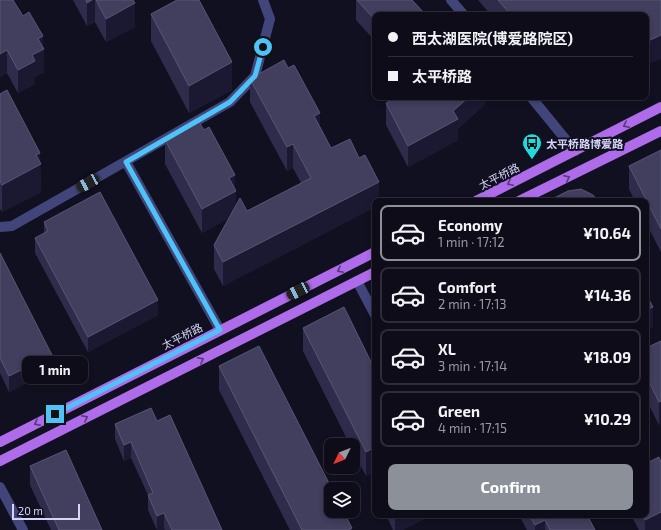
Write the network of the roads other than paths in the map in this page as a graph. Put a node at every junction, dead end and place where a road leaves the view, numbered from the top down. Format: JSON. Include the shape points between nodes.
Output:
{"nodes":[{"id":1,"x":263,"y":0,"type":"edge"},
{"id":2,"x":451,"y":0,"type":"edge"},
{"id":3,"x":461,"y":12,"type":"edge"},
{"id":4,"x":533,"y":100,"type":"edge"},
{"id":5,"x":661,"y":107,"type":"edge"},
{"id":6,"x":661,"y":131,"type":"edge"},
{"id":7,"x":575,"y":151,"type":"junction"},
{"id":8,"x":126,"y":162,"type":"junction"},
{"id":9,"x":482,"y":198,"type":"edge"},
{"id":10,"x":525,"y":198,"type":"edge"},
{"id":11,"x":0,"y":227,"type":"edge"},
{"id":12,"x":372,"y":254,"type":"edge"},
{"id":13,"x":372,"y":274,"type":"edge"},
{"id":14,"x":357,"y":281,"type":"junction"},
{"id":15,"x":372,"y":309,"type":"edge"},
{"id":16,"x":220,"y":330,"type":"junction"},
{"id":17,"x":0,"y":442,"type":"edge"},
{"id":18,"x":0,"y":461,"type":"edge"},
{"id":19,"x":0,"y":487,"type":"edge"},
{"id":20,"x":23,"y":530,"type":"edge"}],
"edges":[{"from":1,"to":8,"type":"lane","via":[[270,19],[255,76],[230,102]]},
{"from":2,"to":3,"type":"lane"},
{"from":4,"to":7,"type":"lane"},
{"from":5,"to":7,"type":"main road","name":"太平桥路","one_way":true},
{"from":10,"to":6,"type":"main road","one_way":true},
{"from":7,"to":9,"type":"main road","name":"太平桥路","one_way":true},
{"from":8,"to":11,"type":"lane","via":[[12,226]]},
{"from":8,"to":16,"type":"lane"},
{"from":12,"to":16,"type":"main road","name":"太平桥路","one_way":true},
{"from":13,"to":14,"type":"main road"},
{"from":14,"to":15,"type":"lane"},
{"from":18,"to":14,"type":"main road","one_way":true},
{"from":16,"to":17,"type":"main road","name":"太平桥路","one_way":true},
{"from":19,"to":20,"type":"lane"}]}
